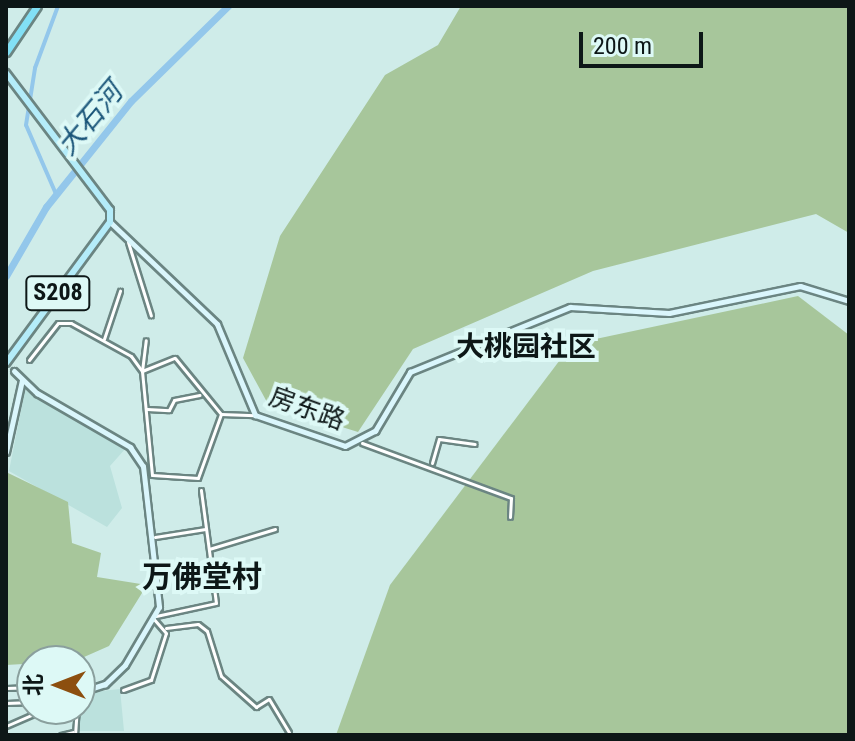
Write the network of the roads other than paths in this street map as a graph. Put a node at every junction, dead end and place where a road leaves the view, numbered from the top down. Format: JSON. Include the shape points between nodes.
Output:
{"nodes":[{"id":1,"x":37,"y":6,"type":"edge"},
{"id":2,"x":6,"y":52,"type":"edge"},
{"id":3,"x":6,"y":73,"type":"edge"},
{"id":4,"x":110,"y":222,"type":"junction"},
{"id":5,"x":127,"y":238,"type":"junction"},
{"id":6,"x":120,"y":291,"type":"dead end"},
{"id":7,"x":849,"y":301,"type":"edge"},
{"id":8,"x":151,"y":316,"type":"dead end"},
{"id":9,"x":104,"y":339,"type":"junction"},
{"id":10,"x":146,"y":340,"type":"dead end"},
{"id":11,"x":29,"y":360,"type":"dead end"},
{"id":12,"x":6,"y":363,"type":"edge"},
{"id":13,"x":14,"y":371,"type":"dead end"},
{"id":14,"x":142,"y":371,"type":"junction"},
{"id":15,"x":22,"y":379,"type":"junction"},
{"id":16,"x":202,"y":394,"type":"junction"},
{"id":17,"x":147,"y":409,"type":"junction"},
{"id":18,"x":221,"y":414,"type":"junction"},
{"id":19,"x":255,"y":415,"type":"junction"},
{"id":20,"x":362,"y":443,"type":"junction"},
{"id":21,"x":475,"y":444,"type":"dead end"},
{"id":22,"x":6,"y":452,"type":"edge"},
{"id":23,"x":432,"y":463,"type":"junction"},
{"id":24,"x":201,"y":490,"type":"dead end"},
{"id":25,"x":510,"y":517,"type":"dead end"},
{"id":26,"x":205,"y":529,"type":"junction"},
{"id":27,"x":275,"y":529,"type":"dead end"},
{"id":28,"x":155,"y":537,"type":"junction"},
{"id":29,"x":209,"y":549,"type":"junction"},
{"id":30,"x":155,"y":618,"type":"junction"},
{"id":31,"x":166,"y":628,"type":"junction"},
{"id":32,"x":96,"y":684,"type":"edge"},
{"id":33,"x":123,"y":690,"type":"dead end"},
{"id":34,"x":289,"y":732,"type":"dead end"},
{"id":35,"x":75,"y":733,"type":"edge"},
{"id":36,"x":61,"y":735,"type":"edge"}],
"edges":[{"from":1,"to":2,"type":"highway"},
{"from":3,"to":4,"type":"main road","via":[[98,185]]},
{"from":4,"to":5,"type":"main road","name":"房东路"},
{"from":4,"to":12,"type":"main road","number":"S208"},
{"from":5,"to":8,"type":"street"},
{"from":5,"to":19,"type":"main road","name":"房东路","via":[[217,324]]},
{"from":6,"to":9,"type":"street"},
{"from":7,"to":20,"type":"main road","name":"房东路","via":[[822,289],[787,287],[669,313],[570,307],[410,372]]},
{"from":9,"to":11,"type":"street","via":[[58,323]]},
{"from":9,"to":14,"type":"street"},
{"from":10,"to":14,"type":"street"},
{"from":13,"to":15,"type":"main road"},
{"from":14,"to":16,"type":"street","via":[[175,358]]},
{"from":14,"to":17,"type":"street"},
{"from":15,"to":22,"type":"main road"},
{"from":15,"to":28,"type":"main road","via":[[135,452]]},
{"from":16,"to":17,"type":"street","via":[[174,400],[169,410]]},
{"from":16,"to":18,"type":"street"},
{"from":17,"to":18,"type":"street","via":[[156,478],[198,478]]},
{"from":18,"to":19,"type":"street"},
{"from":19,"to":20,"type":"main road","name":"房东路","via":[[335,444]]},
{"from":20,"to":23,"type":"street","via":[[393,458]]},
{"from":21,"to":23,"type":"street","via":[[439,439]]},
{"from":23,"to":25,"type":"street","via":[[472,488],[511,498]]},
{"from":24,"to":26,"type":"street"},
{"from":26,"to":28,"type":"street"},
{"from":26,"to":29,"type":"street"},
{"from":27,"to":29,"type":"street"},
{"from":28,"to":30,"type":"main road"},
{"from":29,"to":30,"type":"street","via":[[215,606]]},
{"from":30,"to":31,"type":"street"},
{"from":30,"to":32,"type":"main road","via":[[113,676]]},
{"from":31,"to":33,"type":"street","via":[[151,680]]},
{"from":31,"to":34,"type":"street","via":[[198,624],[207,631],[221,676],[256,707],[269,699]]},
{"from":35,"to":36,"type":"street"}]}
